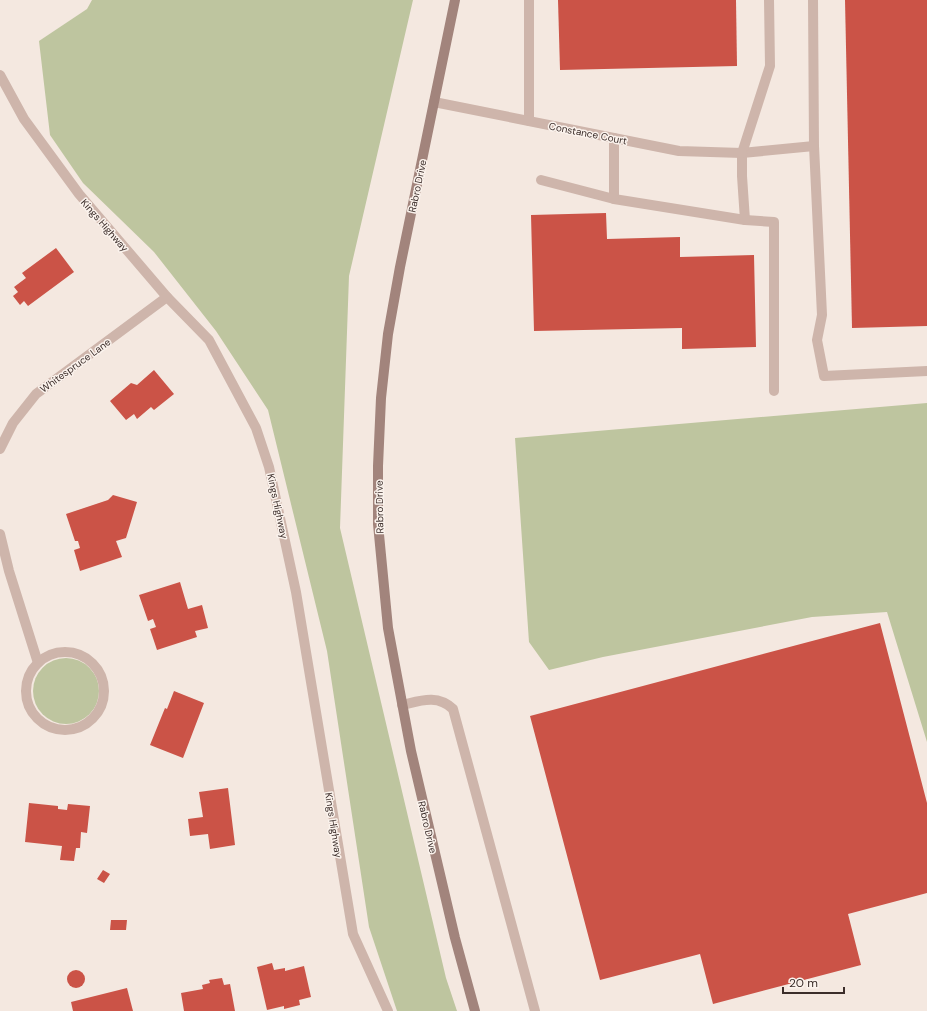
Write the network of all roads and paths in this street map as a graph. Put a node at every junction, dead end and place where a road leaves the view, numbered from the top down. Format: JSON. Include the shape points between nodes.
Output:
{"nodes":[{"id":1,"x":455,"y":0,"type":"edge"},
{"id":2,"x":529,"y":0,"type":"edge"},
{"id":3,"x":769,"y":0,"type":"edge"},
{"id":4,"x":813,"y":0,"type":"edge"},
{"id":5,"x":0,"y":75,"type":"edge"},
{"id":6,"x":434,"y":102,"type":"junction"},
{"id":7,"x":529,"y":121,"type":"junction"},
{"id":8,"x":614,"y":138,"type":"junction"},
{"id":9,"x":814,"y":146,"type":"junction"},
{"id":10,"x":742,"y":153,"type":"junction"},
{"id":11,"x":541,"y":180,"type":"dead end"},
{"id":12,"x":614,"y":199,"type":"junction"},
{"id":13,"x":745,"y":220,"type":"junction"},
{"id":14,"x":168,"y":297,"type":"junction"},
{"id":15,"x":927,"y":370,"type":"edge"},
{"id":16,"x":774,"y":390,"type":"dead end"},
{"id":17,"x":0,"y":449,"type":"edge"},
{"id":18,"x":0,"y":534,"type":"edge"},
{"id":19,"x":38,"y":663,"type":"junction"},
{"id":20,"x":402,"y":705,"type":"junction"},
{"id":21,"x":388,"y":1011,"type":"edge"},
{"id":22,"x":475,"y":1011,"type":"edge"},
{"id":23,"x":535,"y":1011,"type":"edge"}],
"edges":[{"from":1,"to":6,"type":"main road","name":"Rabro Drive"},
{"from":2,"to":7,"type":"street"},
{"from":3,"to":10,"type":"street","via":[[770,66]]},
{"from":4,"to":9,"type":"street"},
{"from":5,"to":14,"type":"street","name":"Kings Highway","via":[[24,119],[79,194]]},
{"from":6,"to":7,"type":"street","name":"Constance Court"},
{"from":6,"to":20,"type":"main road","name":"Rabro Drive","via":[[393,302],[381,398],[379,531],[388,628]]},
{"from":7,"to":8,"type":"street","name":"Constance Court"},
{"from":8,"to":10,"type":"street","name":"Constance Court","via":[[679,151]]},
{"from":8,"to":12,"type":"street"},
{"from":9,"to":10,"type":"street","name":"Constance Court"},
{"from":9,"to":15,"type":"street","via":[[822,315],[817,340],[824,376]]},
{"from":10,"to":13,"type":"street"},
{"from":11,"to":12,"type":"street"},
{"from":12,"to":13,"type":"street"},
{"from":13,"to":16,"type":"street","via":[[774,222]]},
{"from":14,"to":17,"type":"street","name":"Whitespruce Lane","via":[[36,394],[13,423]]},
{"from":14,"to":21,"type":"street","name":"Kings Highway","via":[[209,340],[256,428],[270,466],[296,592],[353,934]]},
{"from":18,"to":19,"type":"street"},
{"from":19,"to":19,"type":"street","via":[[30,673],[26,686],[27,699],[40,721],[64,730],[77,728],[88,722],[97,713],[104,689],[95,665],[85,657],[60,652]]},
{"from":20,"to":22,"type":"main road","name":"Rabro Drive","via":[[410,751],[454,938]]},
{"from":20,"to":23,"type":"street","via":[[431,699],[447,703],[453,709]]}]}
